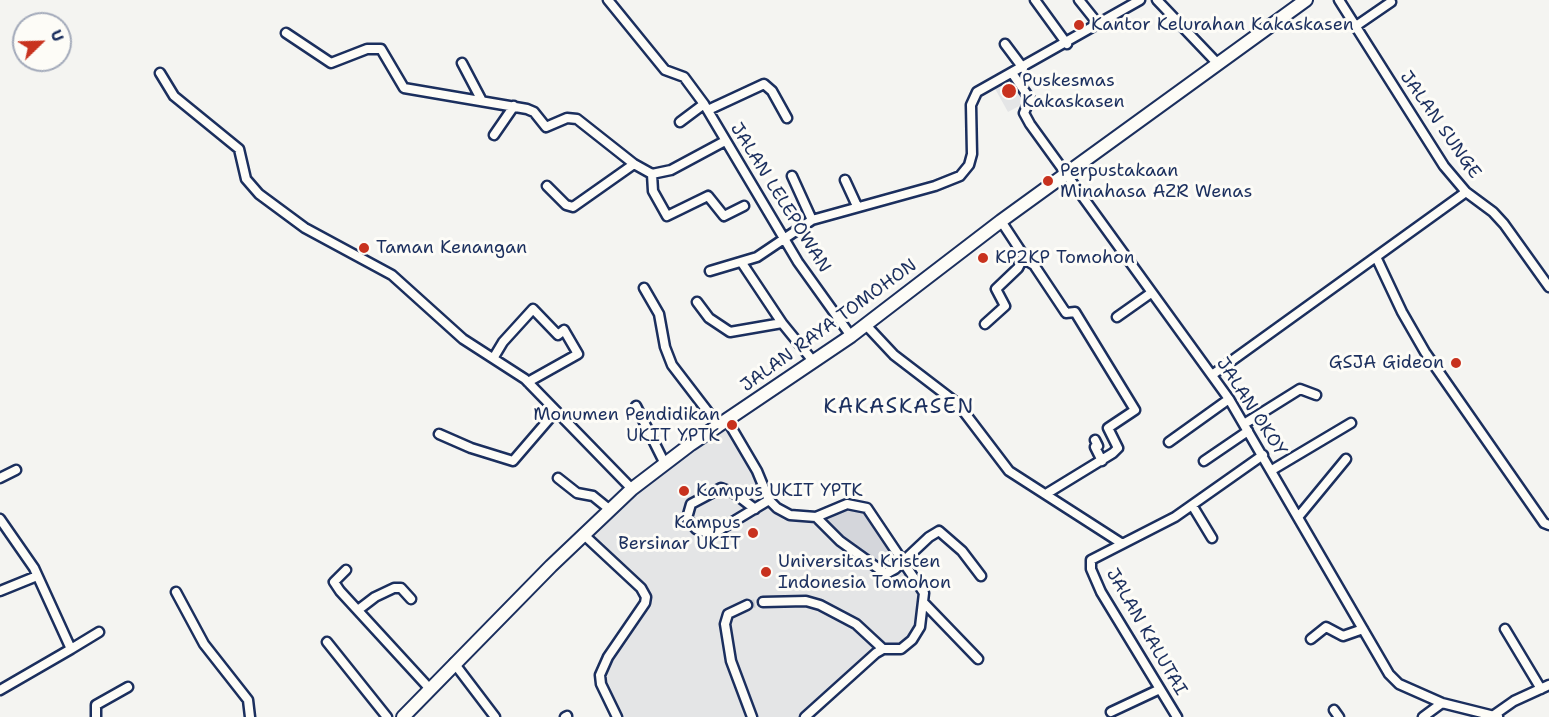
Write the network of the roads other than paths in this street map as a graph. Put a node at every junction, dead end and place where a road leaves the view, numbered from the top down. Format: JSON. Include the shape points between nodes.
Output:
{"nodes":[{"id":1,"x":608,"y":0,"type":"edge"},
{"id":2,"x":1035,"y":0,"type":"edge"},
{"id":3,"x":1079,"y":0,"type":"edge"},
{"id":4,"x":1140,"y":0,"type":"edge"},
{"id":5,"x":1157,"y":0,"type":"edge"},
{"id":6,"x":1306,"y":0,"type":"edge"},
{"id":7,"x":1339,"y":0,"type":"edge"},
{"id":8,"x":1391,"y":2,"type":"dead end"},
{"id":9,"x":1099,"y":25,"type":"junction"},
{"id":10,"x":1356,"y":26,"type":"junction"},
{"id":11,"x":286,"y":33,"type":"dead end"},
{"id":12,"x":1005,"y":44,"type":"dead end"},
{"id":13,"x":1067,"y":44,"type":"junction"},
{"id":14,"x":462,"y":63,"type":"dead end"},
{"id":15,"x":1218,"y":64,"type":"junction"},
{"id":16,"x":1023,"y":68,"type":"junction"},
{"id":17,"x":160,"y":73,"type":"dead end"},
{"id":18,"x":1012,"y":73,"type":"junction"},
{"id":19,"x":482,"y":101,"type":"junction"},
{"id":20,"x":514,"y":106,"type":"junction"},
{"id":21,"x":706,"y":107,"type":"junction"},
{"id":22,"x":787,"y":118,"type":"dead end"},
{"id":23,"x":680,"y":122,"type":"dead end"},
{"id":24,"x":494,"y":135,"type":"dead end"},
{"id":25,"x":725,"y":141,"type":"junction"},
{"id":26,"x":634,"y":165,"type":"junction"},
{"id":27,"x":652,"y":174,"type":"junction"},
{"id":28,"x":1067,"y":175,"type":"junction"},
{"id":29,"x":792,"y":176,"type":"dead end"},
{"id":30,"x":845,"y":180,"type":"dead end"},
{"id":31,"x":547,"y":186,"type":"dead end"},
{"id":32,"x":1466,"y":192,"type":"junction"},
{"id":33,"x":744,"y":206,"type":"dead end"},
{"id":34,"x":857,"y":206,"type":"junction"},
{"id":35,"x":812,"y":220,"type":"junction"},
{"id":36,"x":1001,"y":221,"type":"junction"},
{"id":37,"x":784,"y":238,"type":"junction"},
{"id":38,"x":1024,"y":259,"type":"junction"},
{"id":39,"x":1377,"y":259,"type":"junction"},
{"id":40,"x":742,"y":263,"type":"junction"},
{"id":41,"x":710,"y":272,"type":"dead end"},
{"id":42,"x":1549,"y":287,"type":"edge"},
{"id":43,"x":644,"y":288,"type":"dead end"},
{"id":44,"x":1151,"y":293,"type":"junction"},
{"id":45,"x":698,"y":302,"type":"dead end"},
{"id":46,"x":1117,"y":317,"type":"dead end"},
{"id":47,"x":782,"y":323,"type":"junction"},
{"id":48,"x":865,"y":324,"type":"junction"},
{"id":49,"x":985,"y":324,"type":"dead end"},
{"id":50,"x":851,"y":336,"type":"junction"},
{"id":51,"x":494,"y":357,"type":"junction"},
{"id":52,"x":813,"y":361,"type":"junction"},
{"id":53,"x":1212,"y":375,"type":"junction"},
{"id":54,"x":528,"y":382,"type":"junction"},
{"id":55,"x":1316,"y":396,"type":"dead end"},
{"id":56,"x":1229,"y":399,"type":"junction"},
{"id":57,"x":636,"y":406,"type":"dead end"},
{"id":58,"x":556,"y":411,"type":"junction"},
{"id":59,"x":723,"y":422,"type":"junction"},
{"id":60,"x":1351,"y":423,"type":"dead end"},
{"id":61,"x":1246,"y":428,"type":"junction"},
{"id":62,"x":439,"y":434,"type":"dead end"},
{"id":63,"x":1095,"y":440,"type":"dead end"},
{"id":64,"x":1169,"y":442,"type":"dead end"},
{"id":65,"x":1263,"y":455,"type":"junction"},
{"id":66,"x":1346,"y":459,"type":"dead end"},
{"id":67,"x":1102,"y":461,"type":"junction"},
{"id":68,"x":1204,"y":461,"type":"dead end"},
{"id":69,"x":665,"y":464,"type":"junction"},
{"id":70,"x":16,"y":470,"type":"dead end"},
{"id":71,"x":1272,"y":470,"type":"junction"},
{"id":72,"x":0,"y":478,"type":"edge"},
{"id":73,"x":558,"y":478,"type":"dead end"},
{"id":74,"x":632,"y":489,"type":"junction"},
{"id":75,"x":1046,"y":494,"type":"junction"},
{"id":76,"x":769,"y":500,"type":"junction"},
{"id":77,"x":1192,"y":505,"type":"junction"},
{"id":78,"x":609,"y":509,"type":"junction"},
{"id":79,"x":755,"y":509,"type":"junction"},
{"id":80,"x":1299,"y":516,"type":"junction"},
{"id":81,"x":816,"y":517,"type":"junction"},
{"id":82,"x":0,"y":519,"type":"edge"},
{"id":83,"x":1549,"y":525,"type":"edge"},
{"id":84,"x":583,"y":534,"type":"junction"},
{"id":85,"x":1212,"y":538,"type":"dead end"},
{"id":86,"x":1121,"y":543,"type":"junction"},
{"id":87,"x":904,"y":560,"type":"junction"},
{"id":88,"x":346,"y":570,"type":"dead end"},
{"id":89,"x":37,"y":576,"type":"junction"},
{"id":90,"x":981,"y":576,"type":"dead end"},
{"id":91,"x":0,"y":591,"type":"edge"},
{"id":92,"x":176,"y":592,"type":"dead end"},
{"id":93,"x":411,"y":599,"type":"dead end"},
{"id":94,"x":763,"y":602,"type":"tunnel mouth"},
{"id":95,"x":924,"y":603,"type":"junction"},
{"id":96,"x":747,"y":605,"type":"tunnel mouth"},
{"id":97,"x":358,"y":610,"type":"junction"},
{"id":98,"x":1505,"y":628,"type":"dead end"},
{"id":99,"x":1363,"y":629,"type":"junction"},
{"id":100,"x":99,"y":632,"type":"dead end"},
{"id":101,"x":1311,"y":639,"type":"dead end"},
{"id":102,"x":327,"y":642,"type":"dead end"},
{"id":103,"x":71,"y":649,"type":"junction"},
{"id":104,"x":883,"y":649,"type":"junction"},
{"id":105,"x":978,"y":659,"type":"dead end"},
{"id":106,"x":454,"y":663,"type":"junction"},
{"id":107,"x":128,"y":687,"type":"dead end"},
{"id":108,"x":1545,"y":687,"type":"edge"},
{"id":109,"x":430,"y":689,"type":"junction"},
{"id":110,"x":1160,"y":689,"type":"junction"},
{"id":111,"x":0,"y":690,"type":"edge"},
{"id":112,"x":1442,"y":704,"type":"junction"},
{"id":113,"x":1112,"y":712,"type":"dead end"},
{"id":114,"x":1496,"y":716,"type":"edge"},
{"id":115,"x":96,"y":717,"type":"edge"},
{"id":116,"x":250,"y":717,"type":"edge"},
{"id":117,"x":387,"y":717,"type":"edge"},
{"id":118,"x":403,"y":717,"type":"edge"},
{"id":119,"x":495,"y":717,"type":"edge"},
{"id":120,"x":617,"y":717,"type":"edge"},
{"id":121,"x":752,"y":717,"type":"edge"},
{"id":122,"x":805,"y":717,"type":"edge"},
{"id":123,"x":1177,"y":717,"type":"edge"},
{"id":124,"x":1423,"y":717,"type":"edge"}],
"edges":[{"from":1,"to":21,"type":"street","name":"JALAN LELEPOWAN","via":[[665,70],[684,77]]},
{"from":2,"to":13,"type":"street"},
{"from":3,"to":9,"type":"street"},
{"from":4,"to":9,"type":"street"},
{"from":5,"to":15,"type":"street"},
{"from":6,"to":15,"type":"highway","name":"JALAN RAYA TOMOHON"},
{"from":7,"to":10,"type":"street","name":"JALAN SUNGE"},
{"from":8,"to":10,"type":"street"},
{"from":9,"to":13,"type":"street"},
{"from":10,"to":32,"type":"street","name":"JALAN SUNGE","via":[[1422,134]]},
{"from":11,"to":19,"type":"street","via":[[331,63],[367,49],[381,49],[404,88]]},
{"from":12,"to":16,"type":"street"},
{"from":13,"to":16,"type":"street"},
{"from":14,"to":19,"type":"street"},
{"from":15,"to":28,"type":"highway","name":"JALAN RAYA TOMOHON"},
{"from":16,"to":18,"type":"street"},
{"from":17,"to":51,"type":"street","via":[[174,96],[239,149],[246,179],[259,194],[305,228],[392,275],[463,339]]},
{"from":18,"to":28,"type":"street","name":"JALAN OKOY","via":[[1030,99],[1024,116]]},
{"from":18,"to":34,"type":"street","via":[[973,99],[972,154],[960,176]]},
{"from":19,"to":20,"type":"street"},
{"from":20,"to":24,"type":"street"},
{"from":20,"to":26,"type":"street","via":[[531,110],[546,127],[567,118],[577,119]]},
{"from":21,"to":22,"type":"street","via":[[764,84]]},
{"from":21,"to":23,"type":"street"},
{"from":21,"to":25,"type":"street","name":"JALAN LELEPOWAN"},
{"from":25,"to":27,"type":"street","via":[[671,170]]},
{"from":25,"to":37,"type":"street","name":"JALAN LELEPOWAN"},
{"from":26,"to":27,"type":"street"},
{"from":26,"to":31,"type":"street","via":[[573,207]]},
{"from":27,"to":33,"type":"street","via":[[653,191],[667,216],[708,196],[724,216]]},
{"from":28,"to":36,"type":"highway","name":"JALAN RAYA TOMOHON"},
{"from":28,"to":44,"type":"street","name":"JALAN OKOY"},
{"from":29,"to":35,"type":"street"},
{"from":30,"to":34,"type":"street"},
{"from":32,"to":39,"type":"street"},
{"from":32,"to":42,"type":"street","name":"JALAN SUNGE","via":[[1498,218]]},
{"from":34,"to":35,"type":"street"},
{"from":35,"to":37,"type":"street"},
{"from":36,"to":38,"type":"street"},
{"from":36,"to":48,"type":"highway","name":"JALAN RAYA TOMOHON"},
{"from":37,"to":40,"type":"street","via":[[758,257]]},
{"from":37,"to":50,"type":"street","name":"JALAN LELEPOWAN"},
{"from":38,"to":49,"type":"street","via":[[997,286],[1006,305]]},
{"from":38,"to":67,"type":"street","via":[[1034,265],[1066,313],[1075,312],[1134,407],[1108,428],[1118,448]]},
{"from":39,"to":53,"type":"street"},
{"from":39,"to":83,"type":"street","via":[[1425,352]]},
{"from":40,"to":41,"type":"street"},
{"from":40,"to":47,"type":"street"},
{"from":43,"to":59,"type":"street","via":[[659,314],[672,364]]},
{"from":44,"to":46,"type":"street"},
{"from":44,"to":53,"type":"street","name":"JALAN OKOY"},
{"from":45,"to":47,"type":"street","via":[[709,318],[730,332]]},
{"from":47,"to":52,"type":"street"},
{"from":48,"to":50,"type":"highway","name":"JALAN RAYA TOMOHON"},
{"from":48,"to":75,"type":"street","name":"JALAN KALUTAI","via":[[894,355],[958,404],[1009,471]]},
{"from":50,"to":52,"type":"highway","name":"JALAN RAYA TOMOHON"},
{"from":51,"to":54,"type":"street"},
{"from":51,"to":54,"type":"street","via":[[533,309],[558,335],[564,330],[578,354]]},
{"from":52,"to":59,"type":"highway","name":"JALAN RAYA TOMOHON"},
{"from":53,"to":56,"type":"street","name":"JALAN OKOY"},
{"from":54,"to":58,"type":"street"},
{"from":55,"to":61,"type":"street","via":[[1300,389]]},
{"from":56,"to":61,"type":"street","name":"JALAN OKOY"},
{"from":56,"to":64,"type":"street"},
{"from":57,"to":69,"type":"street"},
{"from":58,"to":62,"type":"street","via":[[513,461]]},
{"from":58,"to":74,"type":"street"},
{"from":59,"to":69,"type":"highway","name":"JALAN RAYA TOMOHON"},
{"from":59,"to":76,"type":"street","via":[[757,471]]},
{"from":60,"to":71,"type":"street"},
{"from":61,"to":65,"type":"street","name":"JALAN OKOY"},
{"from":61,"to":68,"type":"street"},
{"from":63,"to":67,"type":"street"},
{"from":65,"to":71,"type":"street","name":"JALAN OKOY"},
{"from":65,"to":77,"type":"street","name":"JALAN KALUTAI"},
{"from":66,"to":80,"type":"street"},
{"from":67,"to":75,"type":"street"},
{"from":69,"to":74,"type":"highway","name":"JALAN RAYA TOMOHON"},
{"from":70,"to":72,"type":"street"},
{"from":71,"to":80,"type":"street","name":"JALAN OKOY"},
{"from":73,"to":78,"type":"street"},
{"from":74,"to":78,"type":"highway","name":"JALAN RAYA TOMOHON"},
{"from":75,"to":86,"type":"street","name":"JALAN KALUTAI"},
{"from":76,"to":79,"type":"street"},
{"from":76,"to":81,"type":"street","via":[[789,515]]},
{"from":77,"to":85,"type":"street"},
{"from":77,"to":86,"type":"street","name":"JALAN KALUTAI","via":[[1160,526]]},
{"from":78,"to":84,"type":"highway","name":"JALAN RAYA TOMOHON"},
{"from":79,"to":79,"type":"street","via":[[721,488],[692,504],[687,518],[696,529],[711,534]]},
{"from":80,"to":99,"type":"street","name":"JALAN OKOY"},
{"from":81,"to":87,"type":"street","via":[[840,542],[886,574]]},
{"from":81,"to":87,"type":"street","via":[[847,504],[861,505],[876,519]]},
{"from":82,"to":89,"type":"street"},
{"from":84,"to":106,"type":"highway","name":"JALAN RAYA TOMOHON"},
{"from":84,"to":120,"type":"street","via":[[646,597],[600,675]]},
{"from":86,"to":110,"type":"street","name":"JALAN KALUTAI","via":[[1092,558],[1091,569]]},
{"from":87,"to":90,"type":"street","via":[[939,531],[962,551]]},
{"from":87,"to":95,"type":"street","via":[[924,593]]},
{"from":88,"to":97,"type":"street","via":[[335,584]]},
{"from":89,"to":91,"type":"street"},
{"from":89,"to":103,"type":"street"},
{"from":92,"to":116,"type":"street","via":[[204,644],[248,700]]},
{"from":93,"to":97,"type":"street","via":[[401,588],[394,588]]},
{"from":94,"to":104,"type":"street","via":[[806,601],[820,605],[856,624]]},
{"from":95,"to":104,"type":"street","via":[[920,627],[912,640],[901,650]]},
{"from":95,"to":105,"type":"street"},
{"from":96,"to":121,"type":"street","via":[[728,614],[725,624],[731,661]]},
{"from":97,"to":109,"type":"street"},
{"from":98,"to":108,"type":"street"},
{"from":99,"to":101,"type":"street","via":[[1343,636],[1326,627]]},
{"from":99,"to":112,"type":"street","name":"JALAN OKOY","via":[[1383,666],[1399,684]]},
{"from":100,"to":103,"type":"street"},
{"from":102,"to":117,"type":"street"},
{"from":103,"to":111,"type":"street"},
{"from":104,"to":122,"type":"street"},
{"from":106,"to":109,"type":"highway","name":"JALAN RAYA TOMOHON"},
{"from":106,"to":119,"type":"street"},
{"from":107,"to":115,"type":"street","via":[[96,705]]},
{"from":108,"to":114,"type":"street","via":[[1514,701]]},
{"from":109,"to":118,"type":"highway","name":"JALAN RAYA TOMOHON"},
{"from":110,"to":113,"type":"street"},
{"from":110,"to":123,"type":"street","name":"JALAN KALUTAI"},
{"from":112,"to":114,"type":"street","name":"JALAN OKOY"},
{"from":112,"to":124,"type":"street"}]}
